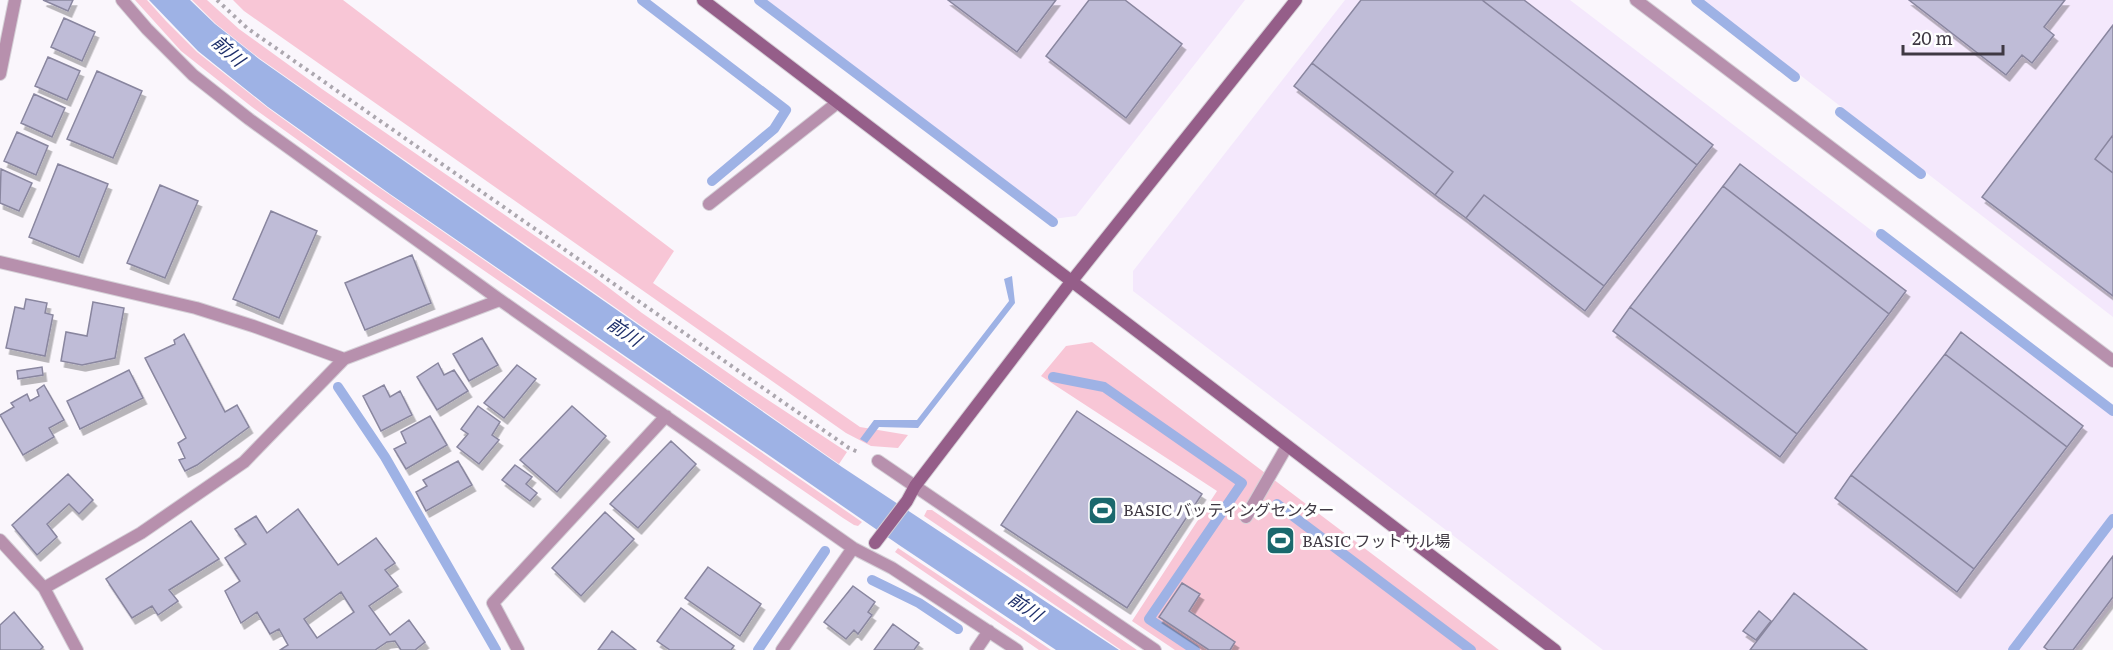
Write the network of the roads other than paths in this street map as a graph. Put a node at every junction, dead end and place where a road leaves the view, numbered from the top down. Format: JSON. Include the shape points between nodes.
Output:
{"nodes":[{"id":1,"x":15,"y":0,"type":"edge"},
{"id":2,"x":122,"y":0,"type":"edge"},
{"id":3,"x":703,"y":0,"type":"edge"},
{"id":4,"x":1296,"y":0,"type":"edge"},
{"id":5,"x":1636,"y":0,"type":"edge"},
{"id":6,"x":0,"y":74,"type":"edge"},
{"id":7,"x":837,"y":103,"type":"junction"},
{"id":8,"x":709,"y":204,"type":"dead end"},
{"id":9,"x":0,"y":262,"type":"edge"},
{"id":10,"x":1071,"y":282,"type":"junction"},
{"id":11,"x":500,"y":300,"type":"junction"},
{"id":12,"x":344,"y":359,"type":"junction"},
{"id":13,"x":2113,"y":361,"type":"edge"},
{"id":14,"x":666,"y":416,"type":"junction"},
{"id":15,"x":1287,"y":446,"type":"junction"},
{"id":16,"x":878,"y":461,"type":"road end"},
{"id":17,"x":915,"y":486,"type":"junction"},
{"id":18,"x":1246,"y":517,"type":"dead end"},
{"id":19,"x":0,"y":540,"type":"edge"},
{"id":20,"x":854,"y":548,"type":"junction"},
{"id":21,"x":866,"y":556,"type":"junction"},
{"id":22,"x":44,"y":588,"type":"junction"},
{"id":23,"x":989,"y":631,"type":"junction"},
{"id":24,"x":77,"y":650,"type":"edge"},
{"id":25,"x":518,"y":650,"type":"edge"},
{"id":26,"x":782,"y":650,"type":"edge"},
{"id":27,"x":976,"y":650,"type":"edge"},
{"id":28,"x":1017,"y":650,"type":"edge"},
{"id":29,"x":1155,"y":650,"type":"edge"},
{"id":30,"x":1555,"y":650,"type":"edge"}],
"edges":[{"from":1,"to":6,"type":"street"},
{"from":2,"to":11,"type":"street","via":[[193,75]]},
{"from":3,"to":7,"type":"street"},
{"from":4,"to":10,"type":"street"},
{"from":5,"to":13,"type":"street"},
{"from":7,"to":8,"type":"street"},
{"from":7,"to":10,"type":"street"},
{"from":9,"to":12,"type":"street","via":[[196,308]]},
{"from":10,"to":15,"type":"street"},
{"from":10,"to":17,"type":"street"},
{"from":11,"to":12,"type":"street"},
{"from":11,"to":14,"type":"street"},
{"from":12,"to":22,"type":"street","via":[[244,462],[141,533]]},
{"from":14,"to":20,"type":"street"},
{"from":14,"to":25,"type":"street","via":[[493,603]]},
{"from":15,"to":18,"type":"street"},
{"from":15,"to":30,"type":"street"},
{"from":16,"to":17,"type":"street"},
{"from":17,"to":21,"type":"street"},
{"from":17,"to":29,"type":"street"},
{"from":19,"to":22,"type":"street"},
{"from":20,"to":21,"type":"street"},
{"from":20,"to":26,"type":"street"},
{"from":21,"to":23,"type":"street","via":[[892,568]]},
{"from":22,"to":24,"type":"street"},
{"from":23,"to":27,"type":"street"},
{"from":23,"to":28,"type":"street"}]}
